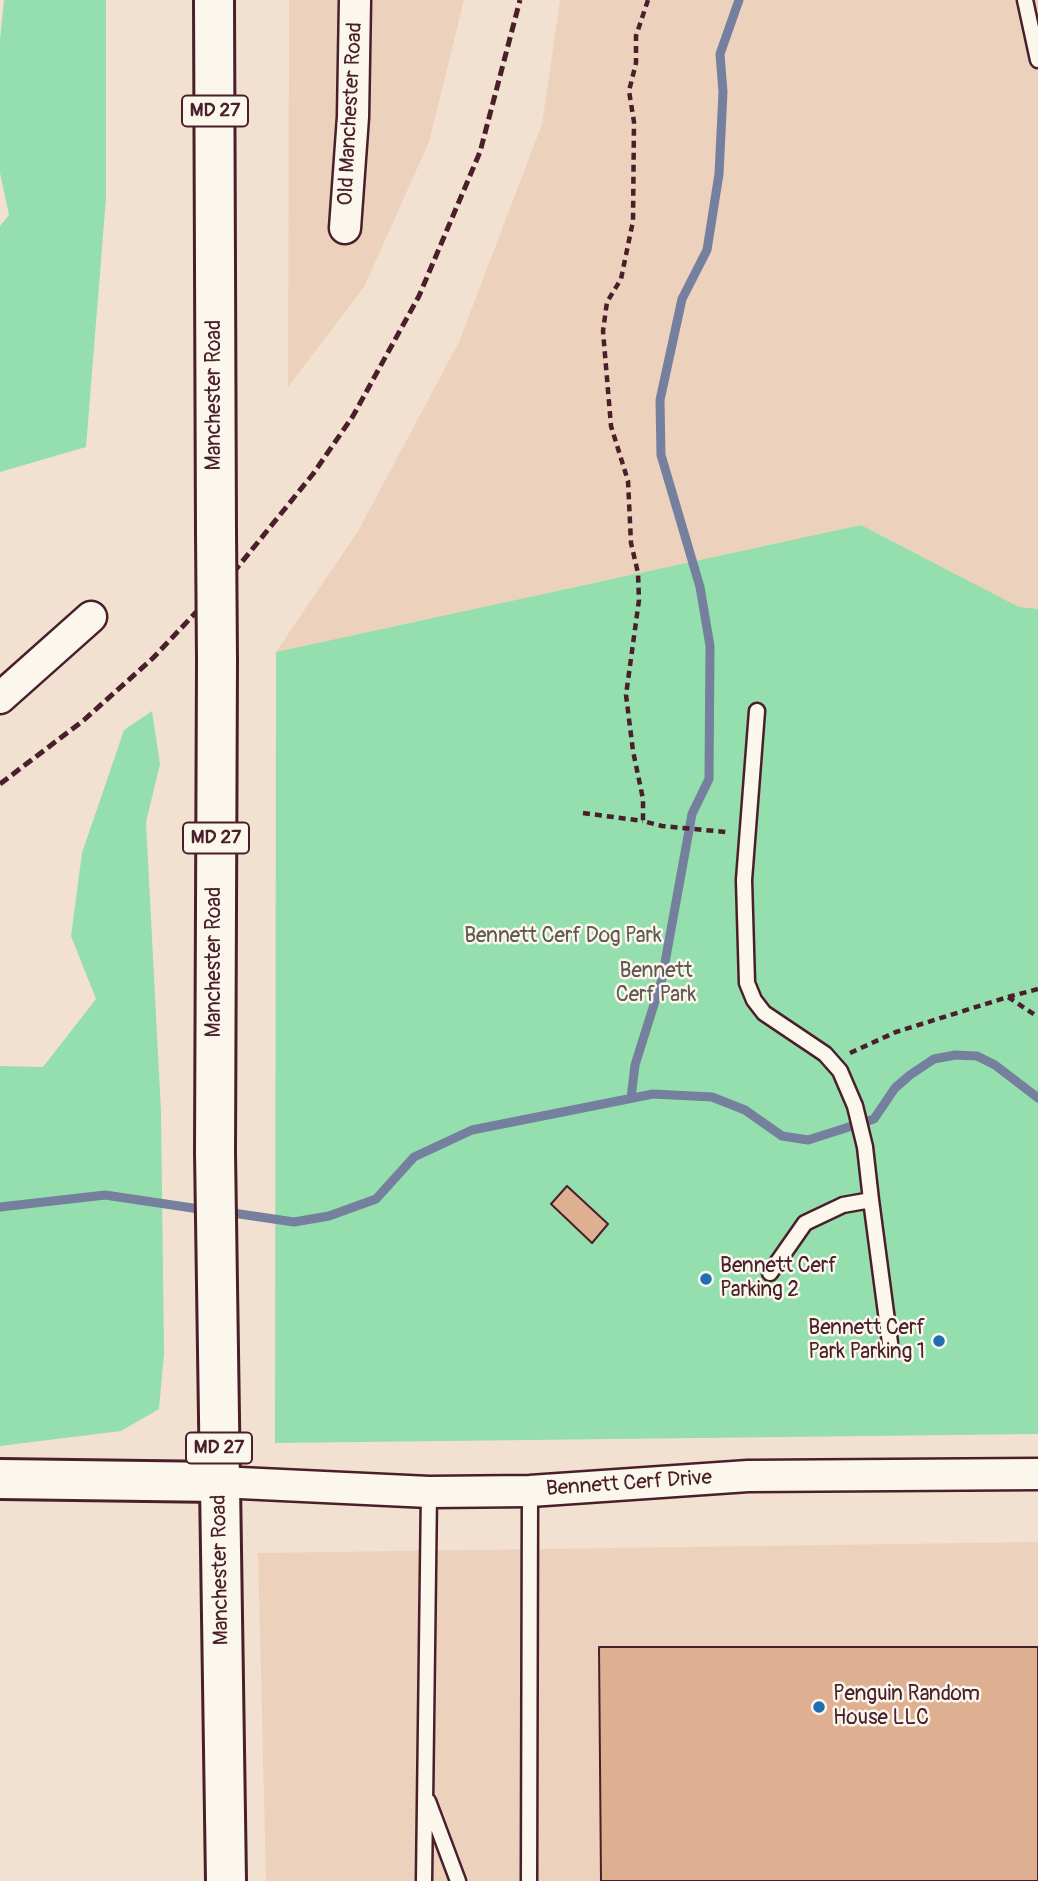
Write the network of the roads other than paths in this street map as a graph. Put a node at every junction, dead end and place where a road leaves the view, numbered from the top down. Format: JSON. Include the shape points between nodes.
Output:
{"nodes":[{"id":1,"x":214,"y":0,"type":"edge"},
{"id":2,"x":355,"y":0,"type":"edge"},
{"id":3,"x":1025,"y":0,"type":"edge"},
{"id":4,"x":1038,"y":60,"type":"edge"},
{"id":5,"x":345,"y":228,"type":"dead end"},
{"id":6,"x":91,"y":617,"type":"dead end"},
{"id":7,"x":0,"y":698,"type":"edge"},
{"id":8,"x":757,"y":711,"type":"dead end"},
{"id":9,"x":871,"y":1200,"type":"junction"},
{"id":10,"x":770,"y":1273,"type":"dead end"},
{"id":11,"x":890,"y":1343,"type":"dead end"},
{"id":12,"x":1038,"y":1474,"type":"edge"},
{"id":13,"x":0,"y":1479,"type":"edge"},
{"id":14,"x":219,"y":1482,"type":"junction"},
{"id":15,"x":530,"y":1491,"type":"junction"},
{"id":16,"x":429,"y":1492,"type":"junction"},
{"id":17,"x":425,"y":1793,"type":"junction"},
{"id":18,"x":529,"y":1880,"type":"edge"},
{"id":19,"x":226,"y":1881,"type":"edge"},
{"id":20,"x":424,"y":1881,"type":"edge"},
{"id":21,"x":458,"y":1881,"type":"edge"}],
"edges":[{"from":1,"to":14,"type":"main road","name":"Manchester Road","number":"MD 27","bridge":true},
{"from":2,"to":5,"type":"street","name":"Old Manchester Road","via":[[354,117]]},
{"from":3,"to":4,"type":"lane"},
{"from":6,"to":7,"type":"street"},
{"from":8,"to":9,"type":"lane","via":[[744,894],[747,984],[764,1013],[825,1054],[840,1071],[865,1147]]},
{"from":9,"to":10,"type":"lane","via":[[843,1205],[805,1223]]},
{"from":9,"to":11,"type":"lane"},
{"from":12,"to":15,"type":"street","name":"Bennett Cerf Drive","via":[[748,1476]]},
{"from":13,"to":14,"type":"main road"},
{"from":14,"to":16,"type":"street","name":"Bennett Cerf Drive"},
{"from":14,"to":19,"type":"main road","name":"Manchester Road","number":"MD 27"},
{"from":15,"to":16,"type":"street","name":"Bennett Cerf Drive"},
{"from":15,"to":18,"type":"lane"},
{"from":16,"to":17,"type":"lane"},
{"from":17,"to":20,"type":"lane"},
{"from":17,"to":21,"type":"lane"}]}
